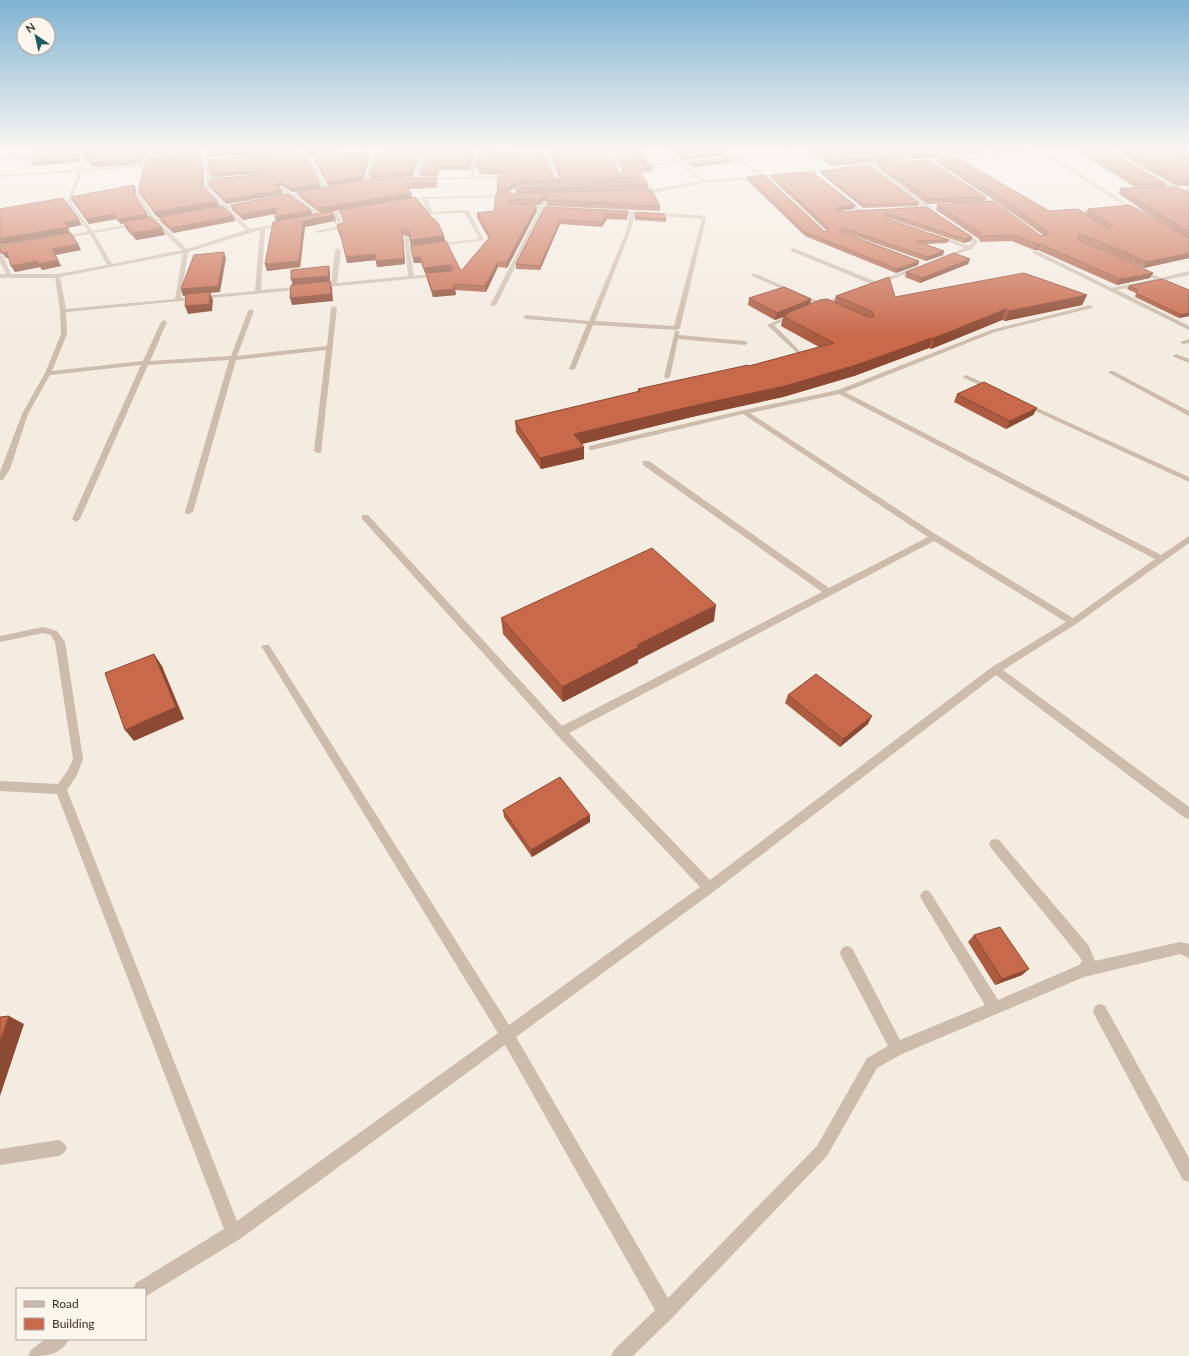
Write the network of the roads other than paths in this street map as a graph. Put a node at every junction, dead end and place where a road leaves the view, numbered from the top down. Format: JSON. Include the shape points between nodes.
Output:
{"nodes":[{"id":1,"x":75,"y":211,"type":"edge"},
{"id":2,"x":148,"y":211,"type":"edge"},
{"id":3,"x":205,"y":211,"type":"edge"},
{"id":4,"x":229,"y":211,"type":"edge"},
{"id":5,"x":313,"y":211,"type":"edge"},
{"id":6,"x":345,"y":211,"type":"edge"},
{"id":7,"x":430,"y":211,"type":"edge"},
{"id":8,"x":449,"y":211,"type":"edge"},
{"id":9,"x":465,"y":211,"type":"edge"},
{"id":10,"x":541,"y":211,"type":"edge"},
{"id":11,"x":616,"y":211,"type":"edge"},
{"id":12,"x":859,"y":211,"type":"edge"},
{"id":13,"x":932,"y":211,"type":"edge"},
{"id":14,"x":1084,"y":211,"type":"edge"},
{"id":15,"x":1135,"y":211,"type":"edge"},
{"id":16,"x":202,"y":212,"type":"edge"},
{"id":17,"x":633,"y":212,"type":"junction"},
{"id":18,"x":853,"y":212,"type":"edge"},
{"id":19,"x":336,"y":213,"type":"junction"},
{"id":20,"x":938,"y":215,"type":"edge"},
{"id":21,"x":1141,"y":215,"type":"edge"},
{"id":22,"x":178,"y":216,"type":"edge"},
{"id":23,"x":320,"y":216,"type":"junction"},
{"id":24,"x":312,"y":218,"type":"edge"},
{"id":25,"x":1089,"y":220,"type":"edge"},
{"id":26,"x":155,"y":221,"type":"junction"},
{"id":27,"x":291,"y":223,"type":"edge"},
{"id":28,"x":957,"y":228,"type":"edge"},
{"id":29,"x":263,"y":229,"type":"junction"},
{"id":30,"x":249,"y":231,"type":"junction"},
{"id":31,"x":91,"y":232,"type":"junction"},
{"id":32,"x":318,"y":232,"type":"dead end"},
{"id":33,"x":928,"y":233,"type":"edge"},
{"id":34,"x":406,"y":237,"type":"edge"},
{"id":35,"x":53,"y":240,"type":"edge"},
{"id":36,"x":970,"y":248,"type":"junction"},
{"id":37,"x":408,"y":249,"type":"junction"},
{"id":38,"x":338,"y":250,"type":"dead end"},
{"id":39,"x":793,"y":250,"type":"dead end"},
{"id":40,"x":186,"y":251,"type":"junction"},
{"id":41,"x":1035,"y":252,"type":"edge"},
{"id":42,"x":0,"y":256,"type":"edge"},
{"id":43,"x":934,"y":262,"type":"edge"},
{"id":44,"x":927,"y":265,"type":"edge"},
{"id":45,"x":110,"y":266,"type":"junction"},
{"id":46,"x":1133,"y":267,"type":"edge"},
{"id":47,"x":1189,"y":273,"type":"edge"},
{"id":48,"x":445,"y":274,"type":"edge"},
{"id":49,"x":754,"y":275,"type":"dead end"},
{"id":50,"x":0,"y":276,"type":"edge"},
{"id":51,"x":9,"y":276,"type":"junction"},
{"id":52,"x":57,"y":276,"type":"junction"},
{"id":53,"x":411,"y":277,"type":"junction"},
{"id":54,"x":1160,"y":279,"type":"junction"},
{"id":55,"x":334,"y":284,"type":"junction"},
{"id":56,"x":876,"y":284,"type":"junction"},
{"id":57,"x":869,"y":287,"type":"edge"},
{"id":58,"x":1111,"y":290,"type":"junction"},
{"id":59,"x":258,"y":292,"type":"junction"},
{"id":60,"x":856,"y":292,"type":"edge"},
{"id":61,"x":1189,"y":292,"type":"edge"},
{"id":62,"x":178,"y":299,"type":"junction"},
{"id":63,"x":493,"y":304,"type":"dead end"},
{"id":64,"x":822,"y":304,"type":"junction"},
{"id":65,"x":814,"y":307,"type":"edge"},
{"id":66,"x":1090,"y":307,"type":"dead end"},
{"id":67,"x":334,"y":308,"type":"dead end"},
{"id":68,"x":828,"y":308,"type":"edge"},
{"id":69,"x":63,"y":311,"type":"junction"},
{"id":70,"x":251,"y":311,"type":"dead end"},
{"id":71,"x":799,"y":313,"type":"edge"},
{"id":72,"x":526,"y":317,"type":"dead end"},
{"id":73,"x":164,"y":322,"type":"dead end"},
{"id":74,"x":591,"y":323,"type":"junction"},
{"id":75,"x":678,"y":328,"type":"junction"},
{"id":76,"x":1189,"y":328,"type":"edge"},
{"id":77,"x":676,"y":337,"type":"junction"},
{"id":78,"x":745,"y":343,"type":"dead end"},
{"id":79,"x":328,"y":348,"type":"junction"},
{"id":80,"x":797,"y":351,"type":"edge"},
{"id":81,"x":1176,"y":356,"type":"dead end"},
{"id":82,"x":233,"y":358,"type":"junction"},
{"id":83,"x":1189,"y":361,"type":"edge"},
{"id":84,"x":145,"y":364,"type":"junction"},
{"id":85,"x":572,"y":369,"type":"dead end"},
{"id":86,"x":1111,"y":372,"type":"dead end"},
{"id":87,"x":48,"y":373,"type":"junction"},
{"id":88,"x":667,"y":377,"type":"dead end"},
{"id":89,"x":966,"y":377,"type":"dead end"},
{"id":90,"x":840,"y":392,"type":"junction"},
{"id":91,"x":1002,"y":394,"type":"edge"},
{"id":92,"x":1016,"y":400,"type":"edge"},
{"id":93,"x":744,"y":412,"type":"junction"},
{"id":94,"x":1189,"y":414,"type":"edge"},
{"id":95,"x":592,"y":448,"type":"edge"},
{"id":96,"x":318,"y":451,"type":"dead end"},
{"id":97,"x":646,"y":463,"type":"dead end"},
{"id":98,"x":0,"y":478,"type":"edge"},
{"id":99,"x":1189,"y":480,"type":"edge"},
{"id":100,"x":189,"y":512,"type":"dead end"},
{"id":101,"x":365,"y":517,"type":"dead end"},
{"id":102,"x":76,"y":519,"type":"dead end"},
{"id":103,"x":934,"y":537,"type":"junction"},
{"id":104,"x":1189,"y":539,"type":"edge"},
{"id":105,"x":1162,"y":558,"type":"junction"},
{"id":106,"x":828,"y":592,"type":"junction"},
{"id":107,"x":1073,"y":622,"type":"junction"},
{"id":108,"x":0,"y":639,"type":"edge"},
{"id":109,"x":266,"y":647,"type":"dead end"},
{"id":110,"x":996,"y":670,"type":"junction"},
{"id":111,"x":560,"y":732,"type":"junction"},
{"id":112,"x":0,"y":786,"type":"edge"},
{"id":113,"x":61,"y":789,"type":"junction"},
{"id":114,"x":1187,"y":809,"type":"edge"},
{"id":115,"x":996,"y":844,"type":"dead end"},
{"id":116,"x":709,"y":888,"type":"junction"},
{"id":117,"x":926,"y":896,"type":"dead end"},
{"id":118,"x":1189,"y":951,"type":"edge"},
{"id":119,"x":846,"y":953,"type":"dead end"},
{"id":120,"x":1084,"y":970,"type":"junction"},
{"id":121,"x":995,"y":1008,"type":"junction"},
{"id":122,"x":1100,"y":1011,"type":"dead end"},
{"id":123,"x":507,"y":1035,"type":"junction"},
{"id":124,"x":897,"y":1049,"type":"junction"},
{"id":125,"x":60,"y":1148,"type":"dead end"},
{"id":126,"x":0,"y":1157,"type":"edge"},
{"id":127,"x":1189,"y":1174,"type":"edge"},
{"id":128,"x":234,"y":1233,"type":"junction"},
{"id":129,"x":144,"y":1288,"type":"edge"},
{"id":130,"x":666,"y":1312,"type":"junction"},
{"id":131,"x":59,"y":1340,"type":"edge"},
{"id":132,"x":37,"y":1356,"type":"edge"},
{"id":133,"x":620,"y":1356,"type":"edge"}],
"edges":[{"from":1,"to":31,"type":"street"},
{"from":2,"to":26,"type":"street"},
{"from":3,"to":16,"type":"street"},
{"from":4,"to":30,"type":"street"},
{"from":5,"to":23,"type":"street"},
{"from":6,"to":19,"type":"street"},
{"from":7,"to":8,"type":"street"},
{"from":9,"to":37,"type":"street","via":[[482,240]]},
{"from":10,"to":63,"type":"street"},
{"from":11,"to":17,"type":"street"},
{"from":12,"to":18,"type":"street"},
{"from":13,"to":20,"type":"street"},
{"from":14,"to":25,"type":"street","via":[[1076,212]]},
{"from":15,"to":21,"type":"street"},
{"from":17,"to":74,"type":"street","via":[[628,232]]},
{"from":17,"to":75,"type":"street","via":[[704,218]]},
{"from":19,"to":23,"type":"street"},
{"from":19,"to":32,"type":"street","via":[[342,227]]},
{"from":22,"to":26,"type":"street"},
{"from":23,"to":24,"type":"street"},
{"from":26,"to":31,"type":"street"},
{"from":26,"to":40,"type":"street"},
{"from":27,"to":29,"type":"street"},
{"from":28,"to":36,"type":"street","via":[[976,241]]},
{"from":29,"to":30,"type":"street"},
{"from":29,"to":59,"type":"street"},
{"from":30,"to":40,"type":"street"},
{"from":31,"to":35,"type":"street"},
{"from":31,"to":45,"type":"street"},
{"from":33,"to":36,"type":"street"},
{"from":34,"to":37,"type":"street"},
{"from":36,"to":43,"type":"street"},
{"from":37,"to":53,"type":"street"},
{"from":38,"to":55,"type":"street"},
{"from":39,"to":56,"type":"street"},
{"from":40,"to":45,"type":"street"},
{"from":40,"to":62,"type":"street"},
{"from":41,"to":58,"type":"street"},
{"from":42,"to":51,"type":"street"},
{"from":44,"to":56,"type":"street"},
{"from":45,"to":52,"type":"street"},
{"from":46,"to":54,"type":"street"},
{"from":47,"to":54,"type":"street"},
{"from":48,"to":53,"type":"street"},
{"from":49,"to":64,"type":"street"},
{"from":50,"to":51,"type":"street"},
{"from":51,"to":52,"type":"street"},
{"from":52,"to":69,"type":"street"},
{"from":53,"to":55,"type":"street"},
{"from":54,"to":58,"type":"street"},
{"from":54,"to":61,"type":"street"},
{"from":55,"to":59,"type":"street"},
{"from":56,"to":57,"type":"street"},
{"from":58,"to":76,"type":"street"},
{"from":59,"to":62,"type":"street"},
{"from":60,"to":64,"type":"street"},
{"from":62,"to":69,"type":"street"},
{"from":64,"to":65,"type":"street"},
{"from":64,"to":68,"type":"street"},
{"from":66,"to":90,"type":"street","via":[[993,331]]},
{"from":67,"to":79,"type":"street"},
{"from":69,"to":87,"type":"street","via":[[64,334]]},
{"from":70,"to":82,"type":"street"},
{"from":71,"to":80,"type":"street","via":[[770,325]]},
{"from":72,"to":74,"type":"street"},
{"from":73,"to":84,"type":"street"},
{"from":74,"to":75,"type":"street"},
{"from":74,"to":85,"type":"street"},
{"from":75,"to":77,"type":"street"},
{"from":77,"to":78,"type":"street"},
{"from":77,"to":88,"type":"street"},
{"from":79,"to":82,"type":"street"},
{"from":79,"to":96,"type":"street"},
{"from":81,"to":83,"type":"street"},
{"from":82,"to":84,"type":"street"},
{"from":82,"to":100,"type":"street"},
{"from":84,"to":87,"type":"street"},
{"from":84,"to":102,"type":"street"},
{"from":86,"to":94,"type":"street"},
{"from":87,"to":98,"type":"street","via":[[25,414],[6,469]]},
{"from":89,"to":91,"type":"street"},
{"from":90,"to":93,"type":"street"},
{"from":90,"to":105,"type":"street"},
{"from":92,"to":99,"type":"street"},
{"from":93,"to":95,"type":"street"},
{"from":93,"to":103,"type":"street"},
{"from":97,"to":106,"type":"street"},
{"from":101,"to":111,"type":"street"},
{"from":103,"to":106,"type":"street"},
{"from":103,"to":107,"type":"street"},
{"from":104,"to":105,"type":"street"},
{"from":105,"to":107,"type":"street"},
{"from":106,"to":111,"type":"street"},
{"from":107,"to":110,"type":"street"},
{"from":108,"to":113,"type":"street","via":[[43,630],[54,633],[60,642],[78,759],[73,772]]},
{"from":109,"to":123,"type":"street"},
{"from":110,"to":114,"type":"street"},
{"from":110,"to":116,"type":"street"},
{"from":111,"to":116,"type":"street"},
{"from":112,"to":113,"type":"street"},
{"from":113,"to":128,"type":"street"},
{"from":115,"to":120,"type":"street","via":[[1084,951],[1089,962]]},
{"from":116,"to":123,"type":"street"},
{"from":117,"to":121,"type":"street"},
{"from":118,"to":120,"type":"street","via":[[1180,948]]},
{"from":119,"to":124,"type":"street"},
{"from":120,"to":121,"type":"street"},
{"from":121,"to":124,"type":"street"},
{"from":122,"to":127,"type":"street"},
{"from":123,"to":128,"type":"street"},
{"from":123,"to":130,"type":"street"},
{"from":124,"to":130,"type":"street","via":[[872,1063],[822,1152]]},
{"from":125,"to":126,"type":"street"},
{"from":128,"to":129,"type":"street"},
{"from":130,"to":133,"type":"street"},
{"from":131,"to":132,"type":"street"}]}
